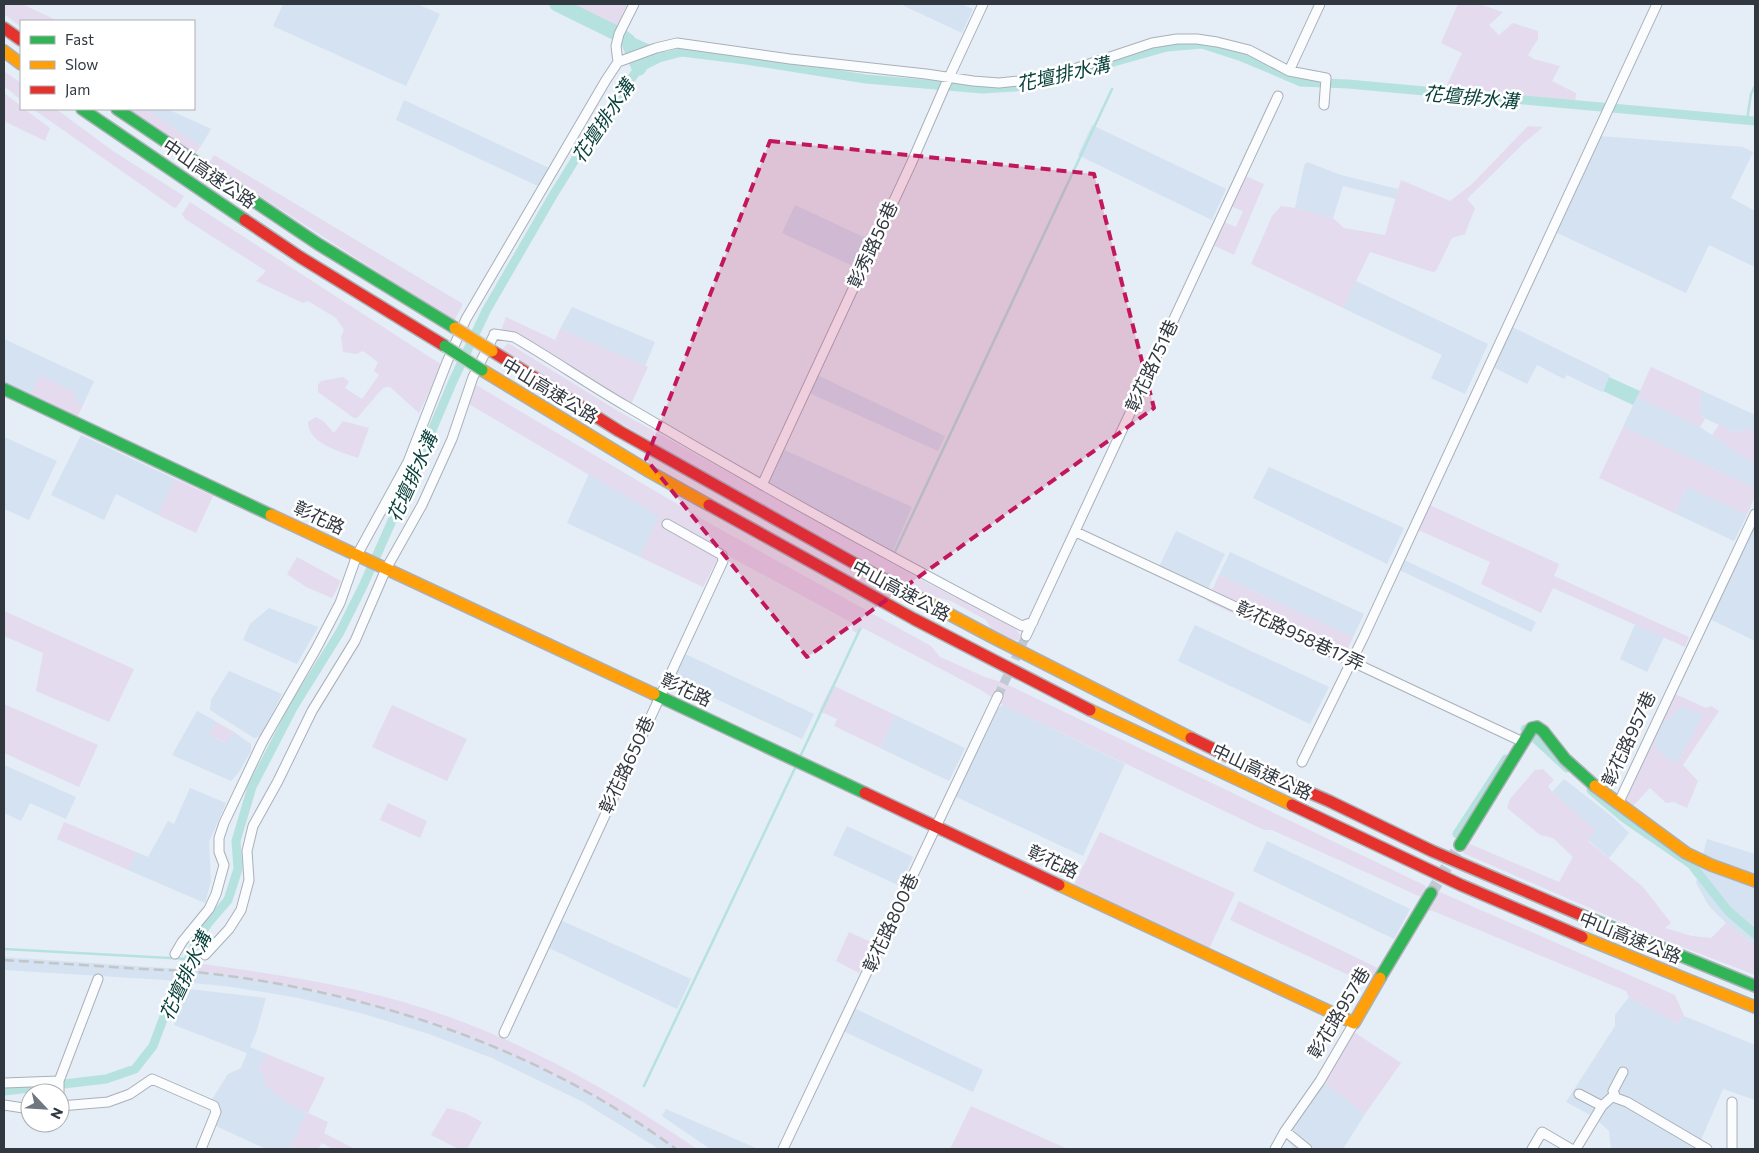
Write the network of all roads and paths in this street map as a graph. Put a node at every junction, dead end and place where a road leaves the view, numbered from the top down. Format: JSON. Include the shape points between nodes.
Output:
{"nodes":[{"id":1,"x":634,"y":4,"type":"edge"},
{"id":2,"x":983,"y":4,"type":"edge"},
{"id":3,"x":1320,"y":4,"type":"edge"},
{"id":4,"x":1657,"y":4,"type":"edge"},
{"id":5,"x":4,"y":28,"type":"edge"},
{"id":6,"x":20,"y":39,"type":"edge"},
{"id":7,"x":4,"y":51,"type":"edge"},
{"id":8,"x":618,"y":62,"type":"junction"},
{"id":9,"x":20,"y":63,"type":"edge"},
{"id":10,"x":1290,"y":71,"type":"junction"},
{"id":11,"x":948,"y":78,"type":"junction"},
{"id":12,"x":1278,"y":96,"type":"dead end"},
{"id":13,"x":1324,"y":105,"type":"dead end"},
{"id":14,"x":83,"y":110,"type":"edge"},
{"id":15,"x":118,"y":110,"type":"edge"},
{"id":16,"x":4,"y":389,"type":"edge"},
{"id":17,"x":762,"y":485,"type":"junction"},
{"id":18,"x":1755,"y":514,"type":"edge"},
{"id":19,"x":667,"y":524,"type":"dead end"},
{"id":20,"x":1076,"y":532,"type":"junction"},
{"id":21,"x":361,"y":557,"type":"junction"},
{"id":22,"x":383,"y":568,"type":"junction"},
{"id":23,"x":1033,"y":622,"type":"junction"},
{"id":24,"x":1026,"y":636,"type":"tunnel mouth"},
{"id":25,"x":1351,"y":660,"type":"junction"},
{"id":26,"x":998,"y":696,"type":"tunnel mouth"},
{"id":27,"x":659,"y":697,"type":"junction"},
{"id":28,"x":1523,"y":742,"type":"junction"},
{"id":29,"x":1302,"y":762,"type":"dead end"},
{"id":30,"x":1618,"y":804,"type":"junction"},
{"id":31,"x":936,"y":827,"type":"junction"},
{"id":32,"x":1460,"y":845,"type":"tunnel mouth"},
{"id":33,"x":1755,"y":881,"type":"edge"},
{"id":34,"x":1431,"y":893,"type":"tunnel mouth"},
{"id":35,"x":176,"y":954,"type":"dead end"},
{"id":36,"x":205,"y":955,"type":"dead end"},
{"id":37,"x":98,"y":979,"type":"dead end"},
{"id":38,"x":1755,"y":986,"type":"edge"},
{"id":39,"x":1755,"y":1007,"type":"edge"},
{"id":40,"x":1354,"y":1023,"type":"junction"},
{"id":41,"x":504,"y":1033,"type":"dead end"},
{"id":42,"x":1623,"y":1072,"type":"dead end"},
{"id":43,"x":4,"y":1083,"type":"edge"},
{"id":44,"x":60,"y":1083,"type":"edge"},
{"id":45,"x":20,"y":1084,"type":"edge"},
{"id":46,"x":1579,"y":1094,"type":"dead end"},
{"id":47,"x":1614,"y":1095,"type":"junction"},
{"id":48,"x":1732,"y":1102,"type":"dead end"},
{"id":49,"x":70,"y":1104,"type":"edge"},
{"id":50,"x":4,"y":1105,"type":"edge"},
{"id":51,"x":1602,"y":1106,"type":"junction"},
{"id":52,"x":20,"y":1107,"type":"edge"},
{"id":53,"x":1285,"y":1131,"type":"junction"},
{"id":54,"x":201,"y":1149,"type":"edge"},
{"id":55,"x":784,"y":1149,"type":"edge"},
{"id":56,"x":1275,"y":1149,"type":"edge"},
{"id":57,"x":1307,"y":1149,"type":"edge"},
{"id":58,"x":1532,"y":1149,"type":"edge"},
{"id":59,"x":1571,"y":1149,"type":"edge"},
{"id":60,"x":1576,"y":1149,"type":"edge"},
{"id":61,"x":1707,"y":1149,"type":"edge"},
{"id":62,"x":1732,"y":1149,"type":"edge"}],
"edges":[{"from":1,"to":8,"type":"street","via":[[619,34],[616,46]]},
{"from":2,"to":11,"type":"street","name":"彰秀路56巷"},
{"from":3,"to":10,"type":"street"},
{"from":4,"to":25,"type":"street"},
{"from":5,"to":6,"type":"main road"},
{"from":7,"to":9,"type":"main road"},
{"from":8,"to":11,"type":"street","via":[[677,43]]},
{"from":8,"to":21,"type":"street","via":[[466,319],[408,462]]},
{"from":10,"to":11,"type":"street","via":[[1249,50],[1198,38],[1152,43],[1047,78],[998,83]]},
{"from":10,"to":13,"type":"street","via":[[1326,78]]},
{"from":11,"to":17,"type":"street","name":"彰秀路56巷"},
{"from":12,"to":20,"type":"street","name":"彰花路751巷"},
{"from":14,"to":39,"type":"main road","name":"中山高速公路","bridge":true,"via":[[300,257],[482,370],[712,507],[914,619],[1108,719],[1493,899]]},
{"from":15,"to":38,"type":"main road","name":"中山高速公路","bridge":true,"via":[[318,244],[619,430],[839,555],[994,638],[1153,720],[1432,851]]},
{"from":16,"to":21,"type":"main road","name":"彰花路"},
{"from":17,"to":22,"type":"street","via":[[520,341],[503,334],[494,336],[473,377],[452,439],[422,505]]},
{"from":17,"to":23,"type":"street","via":[[1022,626]]},
{"from":18,"to":30,"type":"street","name":"彰花路957巷"},
{"from":19,"to":27,"type":"street","name":"彰花路650巷","via":[[722,555],[723,561]]},
{"from":20,"to":23,"type":"street","name":"彰花路751巷"},
{"from":20,"to":25,"type":"street","name":"彰花路958巷17弄"},
{"from":21,"to":22,"type":"main road","name":"彰花路"},
{"from":21,"to":35,"type":"street","via":[[316,649],[262,743],[224,823],[219,852],[224,865],[216,894]]},
{"from":22,"to":27,"type":"main road","name":"彰花路"},
{"from":22,"to":36,"type":"street","via":[[355,641],[312,710],[253,826],[247,851],[248,880],[241,910],[229,930]]},
{"from":23,"to":24,"type":"street","name":"彰花路751巷"},
{"from":25,"to":28,"type":"street","name":"彰花路958巷17弄"},
{"from":25,"to":29,"type":"street"},
{"from":26,"to":31,"type":"street","name":"彰花路800巷"},
{"from":27,"to":31,"type":"main road","name":"彰花路"},
{"from":27,"to":41,"type":"street","name":"彰花路650巷"},
{"from":28,"to":30,"type":"main road","name":"彰花路957巷","via":[[1532,728],[1537,727],[1565,759]]},
{"from":28,"to":32,"type":"main road","name":"彰花路957巷"},
{"from":30,"to":33,"type":"main road","via":[[1698,860]]},
{"from":31,"to":40,"type":"main road","name":"彰花路"},
{"from":31,"to":55,"type":"street","name":"彰花路800巷"},
{"from":34,"to":40,"type":"main road","name":"彰花路957巷"},
{"from":37,"to":44,"type":"street"},
{"from":40,"to":53,"type":"street","name":"彰花路957巷","via":[[1320,1081]]},
{"from":42,"to":47,"type":"street"},
{"from":43,"to":45,"type":"street"},
{"from":46,"to":51,"type":"street"},
{"from":47,"to":51,"type":"street"},
{"from":47,"to":61,"type":"street"},
{"from":48,"to":62,"type":"street"},
{"from":49,"to":54,"type":"street","via":[[108,1102],[130,1094],[152,1079],[214,1106],[216,1112]]},
{"from":50,"to":52,"type":"street"},
{"from":51,"to":60,"type":"street"},
{"from":53,"to":56,"type":"street","name":"彰花路957巷"},
{"from":53,"to":57,"type":"street"},
{"from":58,"to":59,"type":"street","via":[[1542,1132]]}]}
